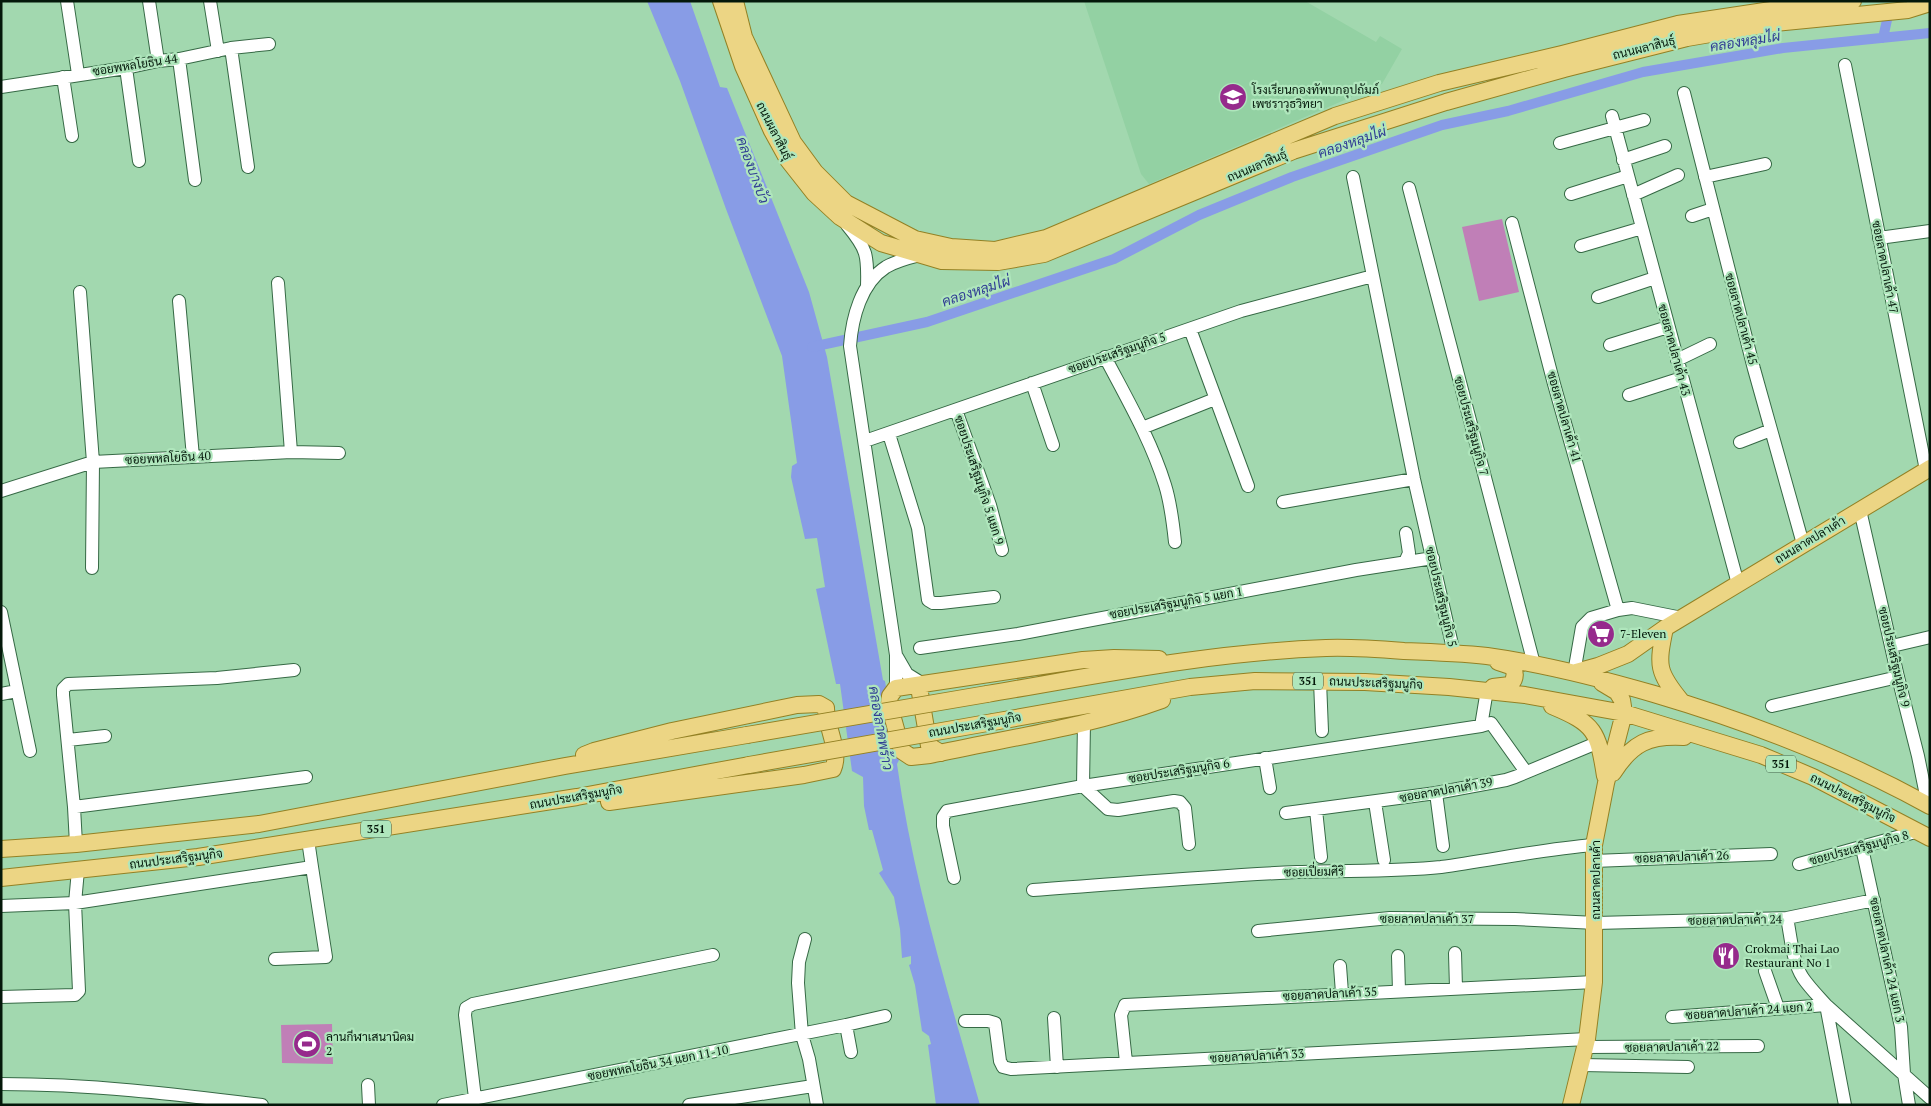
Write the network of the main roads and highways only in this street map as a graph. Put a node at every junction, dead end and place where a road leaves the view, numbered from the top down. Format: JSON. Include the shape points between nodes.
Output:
{"nodes":[{"id":1,"x":721,"y":1,"type":"edge"},
{"id":2,"x":735,"y":1,"type":"edge"},
{"id":3,"x":1853,"y":1,"type":"edge"},
{"id":4,"x":1930,"y":4,"type":"edge"},
{"id":5,"x":1928,"y":469,"type":"edge"},
{"id":6,"x":1665,"y":628,"type":"junction"},
{"id":7,"x":1458,"y":654,"type":"junction"},
{"id":8,"x":1186,"y":661,"type":"junction"},
{"id":9,"x":1581,"y":674,"type":"junction"},
{"id":10,"x":927,"y":684,"type":"junction"},
{"id":11,"x":1190,"y":687,"type":"junction"},
{"id":12,"x":1449,"y":687,"type":"junction"},
{"id":13,"x":1525,"y":694,"type":"junction"},
{"id":14,"x":1682,"y":702,"type":"junction"},
{"id":15,"x":1624,"y":714,"type":"junction"},
{"id":16,"x":1709,"y":738,"type":"junction"},
{"id":17,"x":941,"y":753,"type":"junction"},
{"id":18,"x":570,"y":765,"type":"junction"},
{"id":19,"x":1606,"y":783,"type":"junction"},
{"id":20,"x":577,"y":797,"type":"junction"},
{"id":21,"x":1929,"y":805,"type":"edge"},
{"id":22,"x":1924,"y":834,"type":"edge"},
{"id":23,"x":1,"y":849,"type":"edge"},
{"id":24,"x":1,"y":878,"type":"edge"},
{"id":25,"x":1571,"y":1105,"type":"edge"}],
"edges":[{"from":1,"to":4,"type":"main road","name":"ถนนผลาสินธุ์","via":[[742,66],[772,131],[788,160],[814,193],[840,217],[881,243],[942,261],[998,262],[1044,254],[1293,151],[1446,102],[1564,69],[1686,38],[1775,23],[1908,10]]},
{"from":2,"to":3,"type":"main road","name":"ถนนผลาสินธุ์","via":[[744,37],[793,142],[815,172],[846,203],[916,239],[951,247],[995,250],[1046,238],[1335,116],[1439,83],[1678,24]]},
{"from":5,"to":6,"type":"main road","name":"ถนนลาดปลาเค้า"},
{"from":6,"to":9,"type":"main road","name":"ถนนลาดปลาเค้า","via":[[1628,654]]},
{"from":6,"to":14,"type":"main road","via":[[1661,672]]},
{"from":7,"to":8,"type":"main road","name":"ถนนประเสริฐมนูกิจ","number":"351","via":[[1328,648]]},
{"from":7,"to":9,"type":"main road","name":"ถนนประเสริฐมนูกิจ","number":"351"},
{"from":7,"to":12,"type":"main road","via":[[1509,665],[1514,670],[1514,681],[1505,687]]},
{"from":8,"to":10,"type":"main road","via":[[1148,658],[1083,660]]},
{"from":8,"to":18,"type":"main road","name":"ถนนประเสริฐมนูกิจ","number":"351","bridge":true},
{"from":9,"to":14,"type":"main road","name":"ถนนประเสริฐมนูกิจ","number":"351"},
{"from":9,"to":15,"type":"main road","via":[[1617,692]]},
{"from":10,"to":17,"type":"main road","via":[[920,692],[929,746]]},
{"from":10,"to":17,"type":"main road","via":[[896,688],[889,704],[902,751],[911,757]]},
{"from":11,"to":12,"type":"main road","name":"ถนนประเสริฐมนูกิจ","number":"351","via":[[1320,681]]},
{"from":11,"to":17,"type":"main road","via":[[1127,712]]},
{"from":11,"to":20,"type":"main road","name":"ถนนประเสริฐมนูกิจ","number":"351","bridge":true},
{"from":12,"to":13,"type":"main road","name":"ถนนประเสริฐมนูกิจ","number":"351"},
{"from":13,"to":15,"type":"main road","name":"ถนนประเสริฐมนูกิจ","number":"351"},
{"from":13,"to":19,"type":"main road","via":[[1590,726],[1600,742]]},
{"from":14,"to":21,"type":"main road","name":"ถนนประเสริฐมนูกิจ","number":"351","via":[[1788,739]]},
{"from":15,"to":16,"type":"main road","name":"ถนนประเสริฐมนูกิจ","number":"351"},
{"from":15,"to":19,"type":"main road","name":"ถนนลาดปลาเค้า"},
{"from":16,"to":19,"type":"main road","via":[[1664,736],[1644,741],[1625,755]]},
{"from":16,"to":22,"type":"main road","name":"ถนนประเสริฐมนูกิจ","number":"351","via":[[1814,777]]},
{"from":18,"to":20,"type":"main road","via":[[578,757],[594,751],[663,733],[797,705],[819,704],[826,708],[837,760],[833,769],[804,775],[610,802]]},
{"from":18,"to":23,"type":"main road","name":"ถนนประเสริฐมนูกิจ","number":"351","via":[[259,824]]},
{"from":19,"to":25,"type":"main road","name":"ถนนลาดปลาเค้า","via":[[1594,853],[1594,982],[1586,1043]]},
{"from":20,"to":24,"type":"main road","name":"ถนนประเสริฐมนูกิจ","number":"351","via":[[198,857]]}]}
